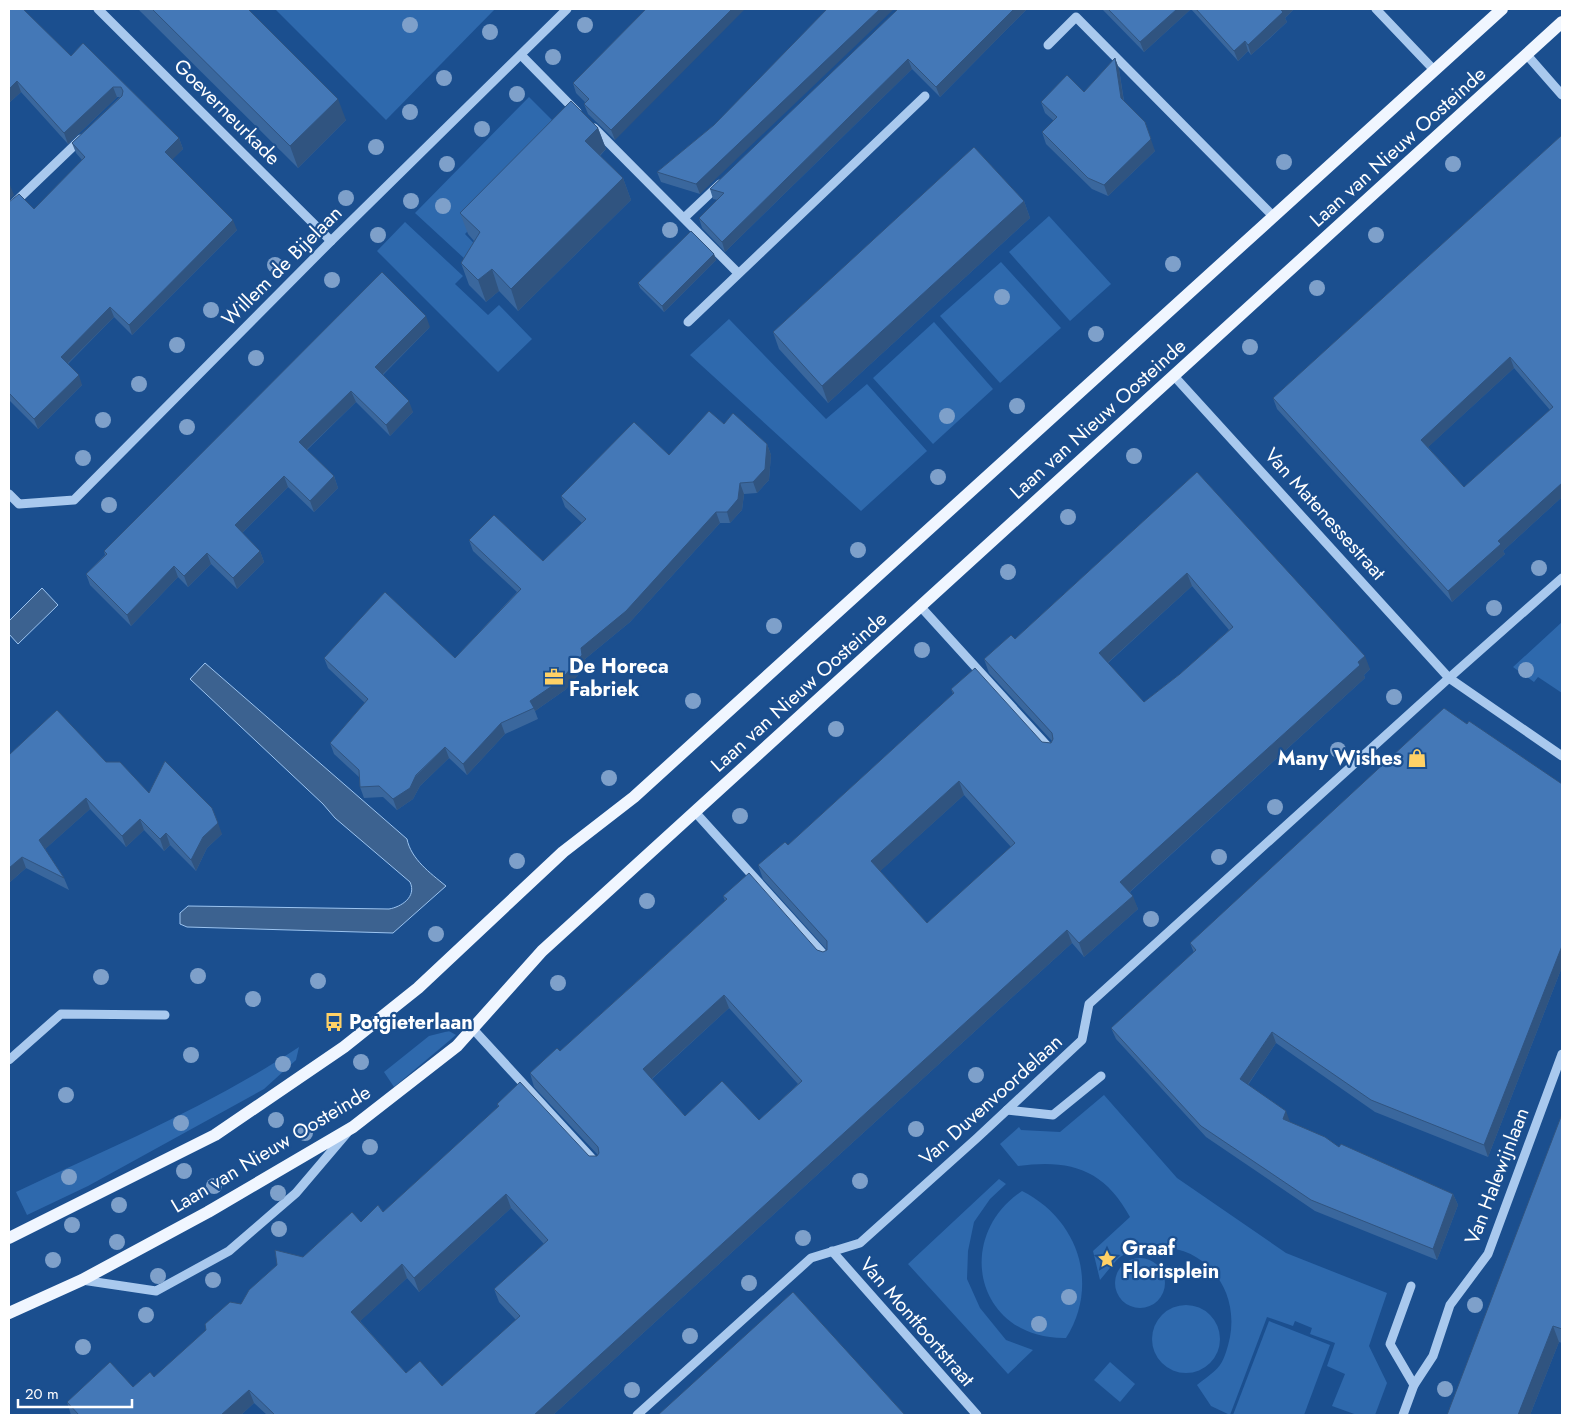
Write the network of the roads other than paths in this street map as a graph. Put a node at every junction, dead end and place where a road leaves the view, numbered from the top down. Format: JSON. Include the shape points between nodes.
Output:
{"nodes":[{"id":1,"x":98,"y":9,"type":"edge"},
{"id":2,"x":567,"y":9,"type":"edge"},
{"id":3,"x":1376,"y":9,"type":"edge"},
{"id":4,"x":1502,"y":9,"type":"edge"},
{"id":5,"x":1562,"y":22,"type":"edge"},
{"id":6,"x":1048,"y":45,"type":"dead end"},
{"id":7,"x":521,"y":55,"type":"junction"},
{"id":8,"x":1527,"y":55,"type":"junction"},
{"id":9,"x":1435,"y":71,"type":"junction"},
{"id":10,"x":1562,"y":95,"type":"edge"},
{"id":11,"x":925,"y":96,"type":"dead end"},
{"id":12,"x":86,"y":135,"type":"edge"},
{"id":13,"x":730,"y":174,"type":"edge"},
{"id":14,"x":9,"y":208,"type":"edge"},
{"id":15,"x":1274,"y":217,"type":"junction"},
{"id":16,"x":684,"y":218,"type":"junction"},
{"id":17,"x":331,"y":241,"type":"junction"},
{"id":18,"x":738,"y":273,"type":"junction"},
{"id":19,"x":688,"y":322,"type":"dead end"},
{"id":20,"x":1174,"y":376,"type":"junction"},
{"id":21,"x":9,"y":494,"type":"edge"},
{"id":22,"x":1562,"y":578,"type":"edge"},
{"id":23,"x":920,"y":606,"type":"junction"},
{"id":24,"x":1449,"y":678,"type":"junction"},
{"id":25,"x":1052,"y":751,"type":"edge"},
{"id":26,"x":1562,"y":756,"type":"edge"},
{"id":27,"x":694,"y":812,"type":"junction"},
{"id":28,"x":827,"y":959,"type":"edge"},
{"id":29,"x":165,"y":1015,"type":"dead end"},
{"id":30,"x":473,"y":1029,"type":"junction"},
{"id":31,"x":1562,"y":1054,"type":"edge"},
{"id":32,"x":9,"y":1060,"type":"edge"},
{"id":33,"x":1102,"y":1076,"type":"dead end"},
{"id":34,"x":1007,"y":1110,"type":"junction"},
{"id":35,"x":353,"y":1127,"type":"junction"},
{"id":36,"x":598,"y":1165,"type":"edge"},
{"id":37,"x":9,"y":1238,"type":"edge"},
{"id":38,"x":832,"y":1251,"type":"junction"},
{"id":39,"x":82,"y":1280,"type":"junction"},
{"id":40,"x":1411,"y":1286,"type":"dead end"},
{"id":41,"x":9,"y":1312,"type":"edge"},
{"id":42,"x":1414,"y":1385,"type":"junction"},
{"id":43,"x":637,"y":1415,"type":"edge"},
{"id":44,"x":977,"y":1415,"type":"edge"},
{"id":45,"x":1402,"y":1415,"type":"edge"}],
"edges":[{"from":1,"to":17,"type":"street","name":"Goeverneurkade"},
{"from":2,"to":7,"type":"street","name":"Willem de Bijelaan"},
{"from":3,"to":9,"type":"street"},
{"from":4,"to":9,"type":"main road","name":"Laan van Nieuw Oosteinde"},
{"from":5,"to":8,"type":"main road","name":"Laan van Nieuw Oosteinde"},
{"from":6,"to":15,"type":"street","via":[[1076,17]]},
{"from":7,"to":16,"type":"street"},
{"from":7,"to":17,"type":"street","name":"Willem de Bijelaan"},
{"from":8,"to":10,"type":"street"},
{"from":8,"to":20,"type":"main road","name":"Laan van Nieuw Oosteinde"},
{"from":9,"to":15,"type":"main road","name":"Laan van Nieuw Oosteinde"},
{"from":11,"to":18,"type":"street"},
{"from":12,"to":14,"type":"street"},
{"from":13,"to":16,"type":"street"},
{"from":15,"to":37,"type":"main road","name":"Laan van Nieuw Oosteinde","via":[[634,797],[563,852],[418,988],[344,1046],[215,1135]]},
{"from":16,"to":18,"type":"street"},
{"from":17,"to":21,"type":"street","name":"Willem de Bijelaan","via":[[74,500],[19,504]]},
{"from":18,"to":19,"type":"street"},
{"from":20,"to":23,"type":"main road","name":"Laan van Nieuw Oosteinde"},
{"from":20,"to":24,"type":"street","name":"Van Matenessestraat"},
{"from":22,"to":24,"type":"street","name":"Van Duvenvoordelaan"},
{"from":23,"to":25,"type":"street"},
{"from":23,"to":27,"type":"main road","name":"Laan van Nieuw Oosteinde"},
{"from":24,"to":26,"type":"street","name":"Van Matenessestraat"},
{"from":24,"to":34,"type":"street","name":"Van Duvenvoordelaan","via":[[1089,1004],[1082,1040]]},
{"from":27,"to":28,"type":"street"},
{"from":27,"to":30,"type":"main road","name":"Laan van Nieuw Oosteinde","via":[[542,952]]},
{"from":29,"to":32,"type":"street","via":[[61,1014]]},
{"from":30,"to":35,"type":"main road","name":"Laan van Nieuw Oosteinde","via":[[457,1046]]},
{"from":30,"to":36,"type":"street"},
{"from":31,"to":42,"type":"street","name":"Van Halewijnlaan","via":[[1488,1254],[1450,1305],[1433,1356]]},
{"from":33,"to":34,"type":"street","via":[[1053,1115]]},
{"from":34,"to":38,"type":"street","name":"Van Duvenvoordelaan","via":[[860,1243]]},
{"from":35,"to":39,"type":"main road","name":"Laan van Nieuw Oosteinde","via":[[208,1212]]},
{"from":35,"to":39,"type":"street","via":[[296,1193],[229,1251],[156,1291]]},
{"from":38,"to":43,"type":"street","name":"Van Duvenvoordelaan","via":[[811,1258]]},
{"from":38,"to":44,"type":"street","name":"Van Montfoortstraat"},
{"from":39,"to":41,"type":"main road","name":"Laan van Nieuw Oosteinde"},
{"from":40,"to":42,"type":"street","via":[[1390,1344]]},
{"from":42,"to":45,"type":"street","name":"Van Halewijnlaan"}]}
